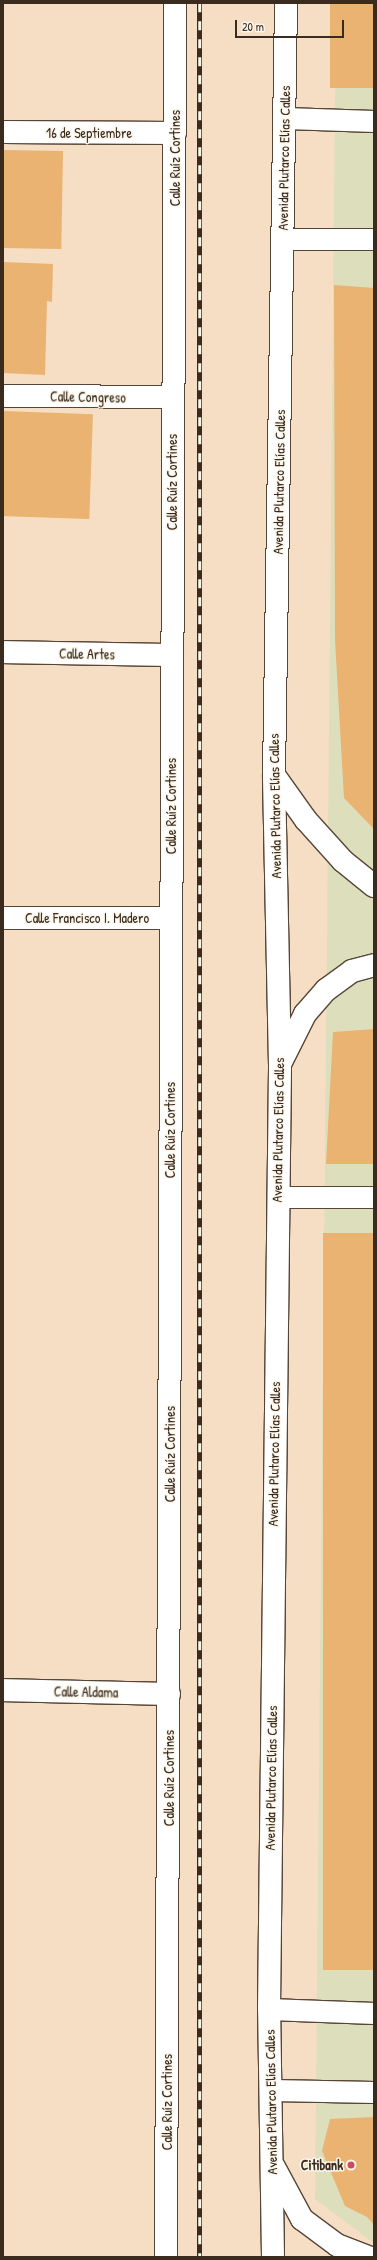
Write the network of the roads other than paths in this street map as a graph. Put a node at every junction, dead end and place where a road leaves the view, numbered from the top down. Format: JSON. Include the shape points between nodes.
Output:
{"nodes":[{"id":1,"x":175,"y":3,"type":"edge"},
{"id":2,"x":286,"y":3,"type":"edge"},
{"id":3,"x":285,"y":118,"type":"junction"},
{"id":4,"x":374,"y":121,"type":"edge"},
{"id":5,"x":3,"y":132,"type":"edge"},
{"id":6,"x":175,"y":134,"type":"junction"},
{"id":7,"x":283,"y":239,"type":"junction"},
{"id":8,"x":374,"y":239,"type":"edge"},
{"id":9,"x":3,"y":396,"type":"edge"},
{"id":10,"x":172,"y":397,"type":"junction"},
{"id":11,"x":3,"y":652,"type":"edge"},
{"id":12,"x":172,"y":656,"type":"junction"},
{"id":13,"x":274,"y":775,"type":"junction"},
{"id":14,"x":374,"y":886,"type":"edge"},
{"id":15,"x":3,"y":918,"type":"edge"},
{"id":16,"x":170,"y":918,"type":"junction"},
{"id":17,"x":374,"y":965,"type":"edge"},
{"id":18,"x":280,"y":1065,"type":"junction"},
{"id":19,"x":278,"y":1197,"type":"junction"},
{"id":20,"x":374,"y":1197,"type":"edge"},
{"id":21,"x":3,"y":1690,"type":"edge"},
{"id":22,"x":169,"y":1694,"type":"junction"},
{"id":23,"x":269,"y":2009,"type":"junction"},
{"id":24,"x":374,"y":2013,"type":"edge"},
{"id":25,"x":272,"y":2090,"type":"junction"},
{"id":26,"x":374,"y":2092,"type":"edge"},
{"id":27,"x":274,"y":2166,"type":"junction"},
{"id":28,"x":166,"y":2257,"type":"edge"},
{"id":29,"x":273,"y":2257,"type":"edge"},
{"id":30,"x":369,"y":2257,"type":"edge"}],
"edges":[{"from":1,"to":6,"type":"main road","name":"Calle Ruíz Cortines"},
{"from":2,"to":3,"type":"main road","name":"Avenida Plutarco Elías Calles"},
{"from":3,"to":4,"type":"lane"},
{"from":3,"to":7,"type":"main road","name":"Avenida Plutarco Elías Calles"},
{"from":5,"to":6,"type":"main road","name":"16 de Septiembre"},
{"from":6,"to":10,"type":"main road","name":"Calle Ruíz Cortines"},
{"from":7,"to":8,"type":"lane"},
{"from":7,"to":13,"type":"main road","name":"Avenida Plutarco Elías Calles"},
{"from":9,"to":10,"type":"main road","name":"Calle Congreso"},
{"from":10,"to":12,"type":"main road","name":"Calle Ruíz Cortines"},
{"from":11,"to":12,"type":"main road","name":"Calle Artes"},
{"from":12,"to":16,"type":"main road","name":"Calle Ruíz Cortines"},
{"from":13,"to":14,"type":"main road","via":[[311,826],[343,861]]},
{"from":13,"to":18,"type":"main road","name":"Avenida Plutarco Elías Calles"},
{"from":15,"to":16,"type":"main road","name":"Calle Francisco I. Madero"},
{"from":16,"to":22,"type":"main road","name":"Calle Ruíz Cortines"},
{"from":17,"to":18,"type":"main road","via":[[352,971],[326,990],[305,1014]]},
{"from":18,"to":19,"type":"main road","name":"Avenida Plutarco Elías Calles"},
{"from":19,"to":20,"type":"lane"},
{"from":19,"to":23,"type":"main road","name":"Avenida Plutarco Elías Calles"},
{"from":21,"to":22,"type":"main road","name":"Calle Aldama"},
{"from":22,"to":28,"type":"main road","name":"Calle Ruíz Cortines"},
{"from":23,"to":24,"type":"lane"},
{"from":23,"to":25,"type":"main road","name":"Avenida Plutarco Elías Calles"},
{"from":25,"to":26,"type":"lane"},
{"from":25,"to":27,"type":"main road","name":"Avenida Plutarco Elías Calles"},
{"from":27,"to":29,"type":"main road","name":"Avenida Plutarco Elías Calles"},
{"from":27,"to":30,"type":"main road","via":[[302,2219],[338,2245]]}]}
